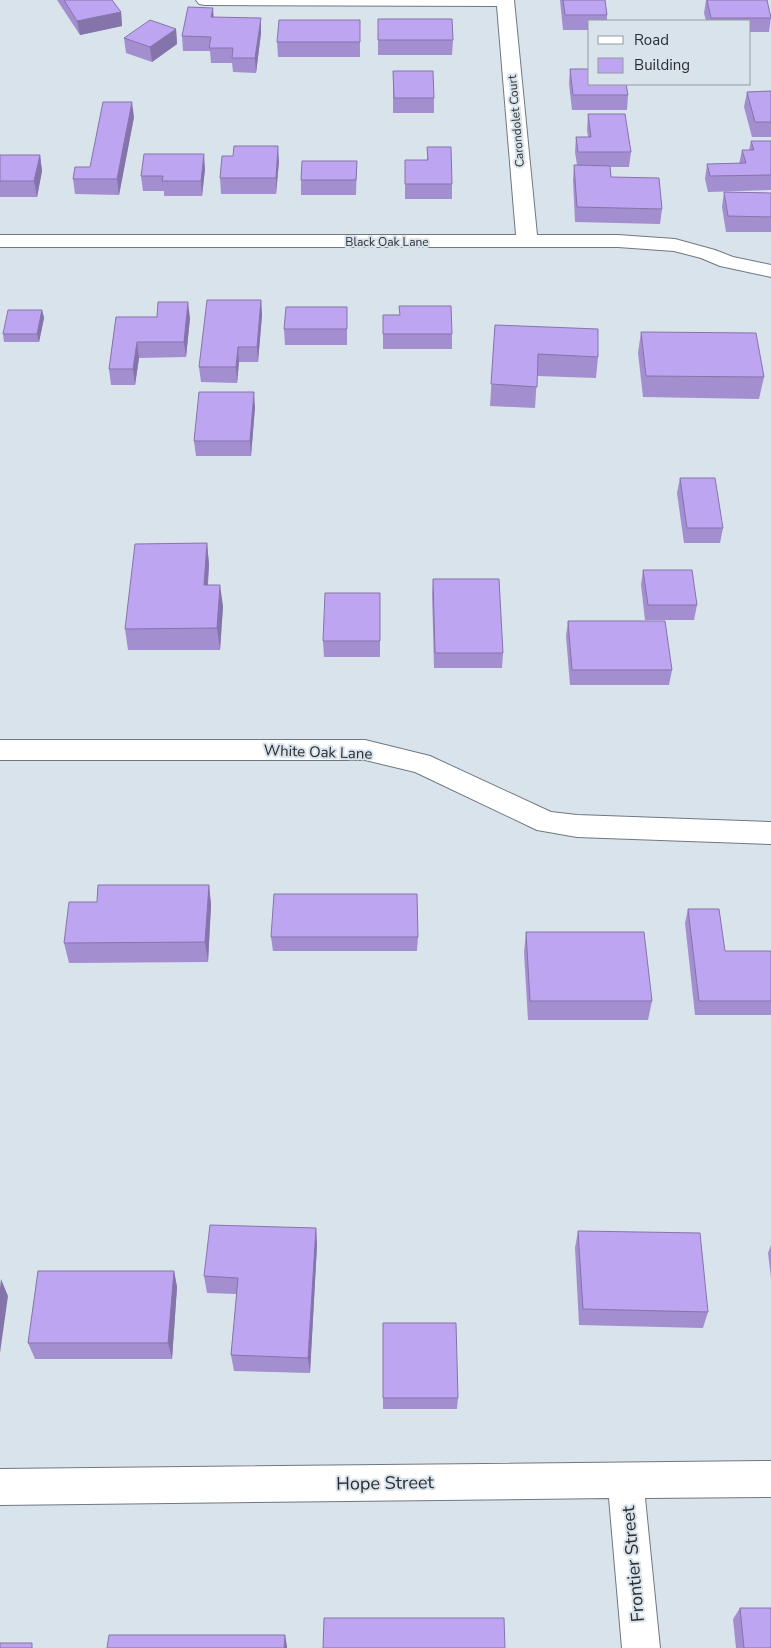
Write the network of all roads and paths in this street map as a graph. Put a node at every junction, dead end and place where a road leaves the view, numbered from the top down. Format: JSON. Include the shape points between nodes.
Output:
{"nodes":[{"id":1,"x":205,"y":0,"type":"edge"},
{"id":2,"x":505,"y":1,"type":"edge"},
{"id":3,"x":0,"y":241,"type":"edge"},
{"id":4,"x":527,"y":242,"type":"junction"},
{"id":5,"x":771,"y":271,"type":"edge"},
{"id":6,"x":0,"y":750,"type":"edge"},
{"id":7,"x":771,"y":832,"type":"edge"},
{"id":8,"x":771,"y":1478,"type":"edge"},
{"id":9,"x":625,"y":1480,"type":"junction"},
{"id":10,"x":0,"y":1487,"type":"edge"},
{"id":11,"x":641,"y":1648,"type":"edge"}],
"edges":[{"from":1,"to":2,"type":"street"},
{"from":2,"to":4,"type":"street","name":"Carondolet Court"},
{"from":3,"to":4,"type":"street","name":"Black Oak Lane"},
{"from":4,"to":5,"type":"street","name":"Black Oak Lane","via":[[618,241],[674,245],[727,262]]},
{"from":6,"to":7,"type":"street","name":"White Oak Lane","via":[[365,750],[421,763],[547,822],[578,826]]},
{"from":8,"to":9,"type":"street","name":"Hope Street"},
{"from":9,"to":10,"type":"street","name":"Hope Street"},
{"from":9,"to":11,"type":"street","name":"Frontier Street"}]}
